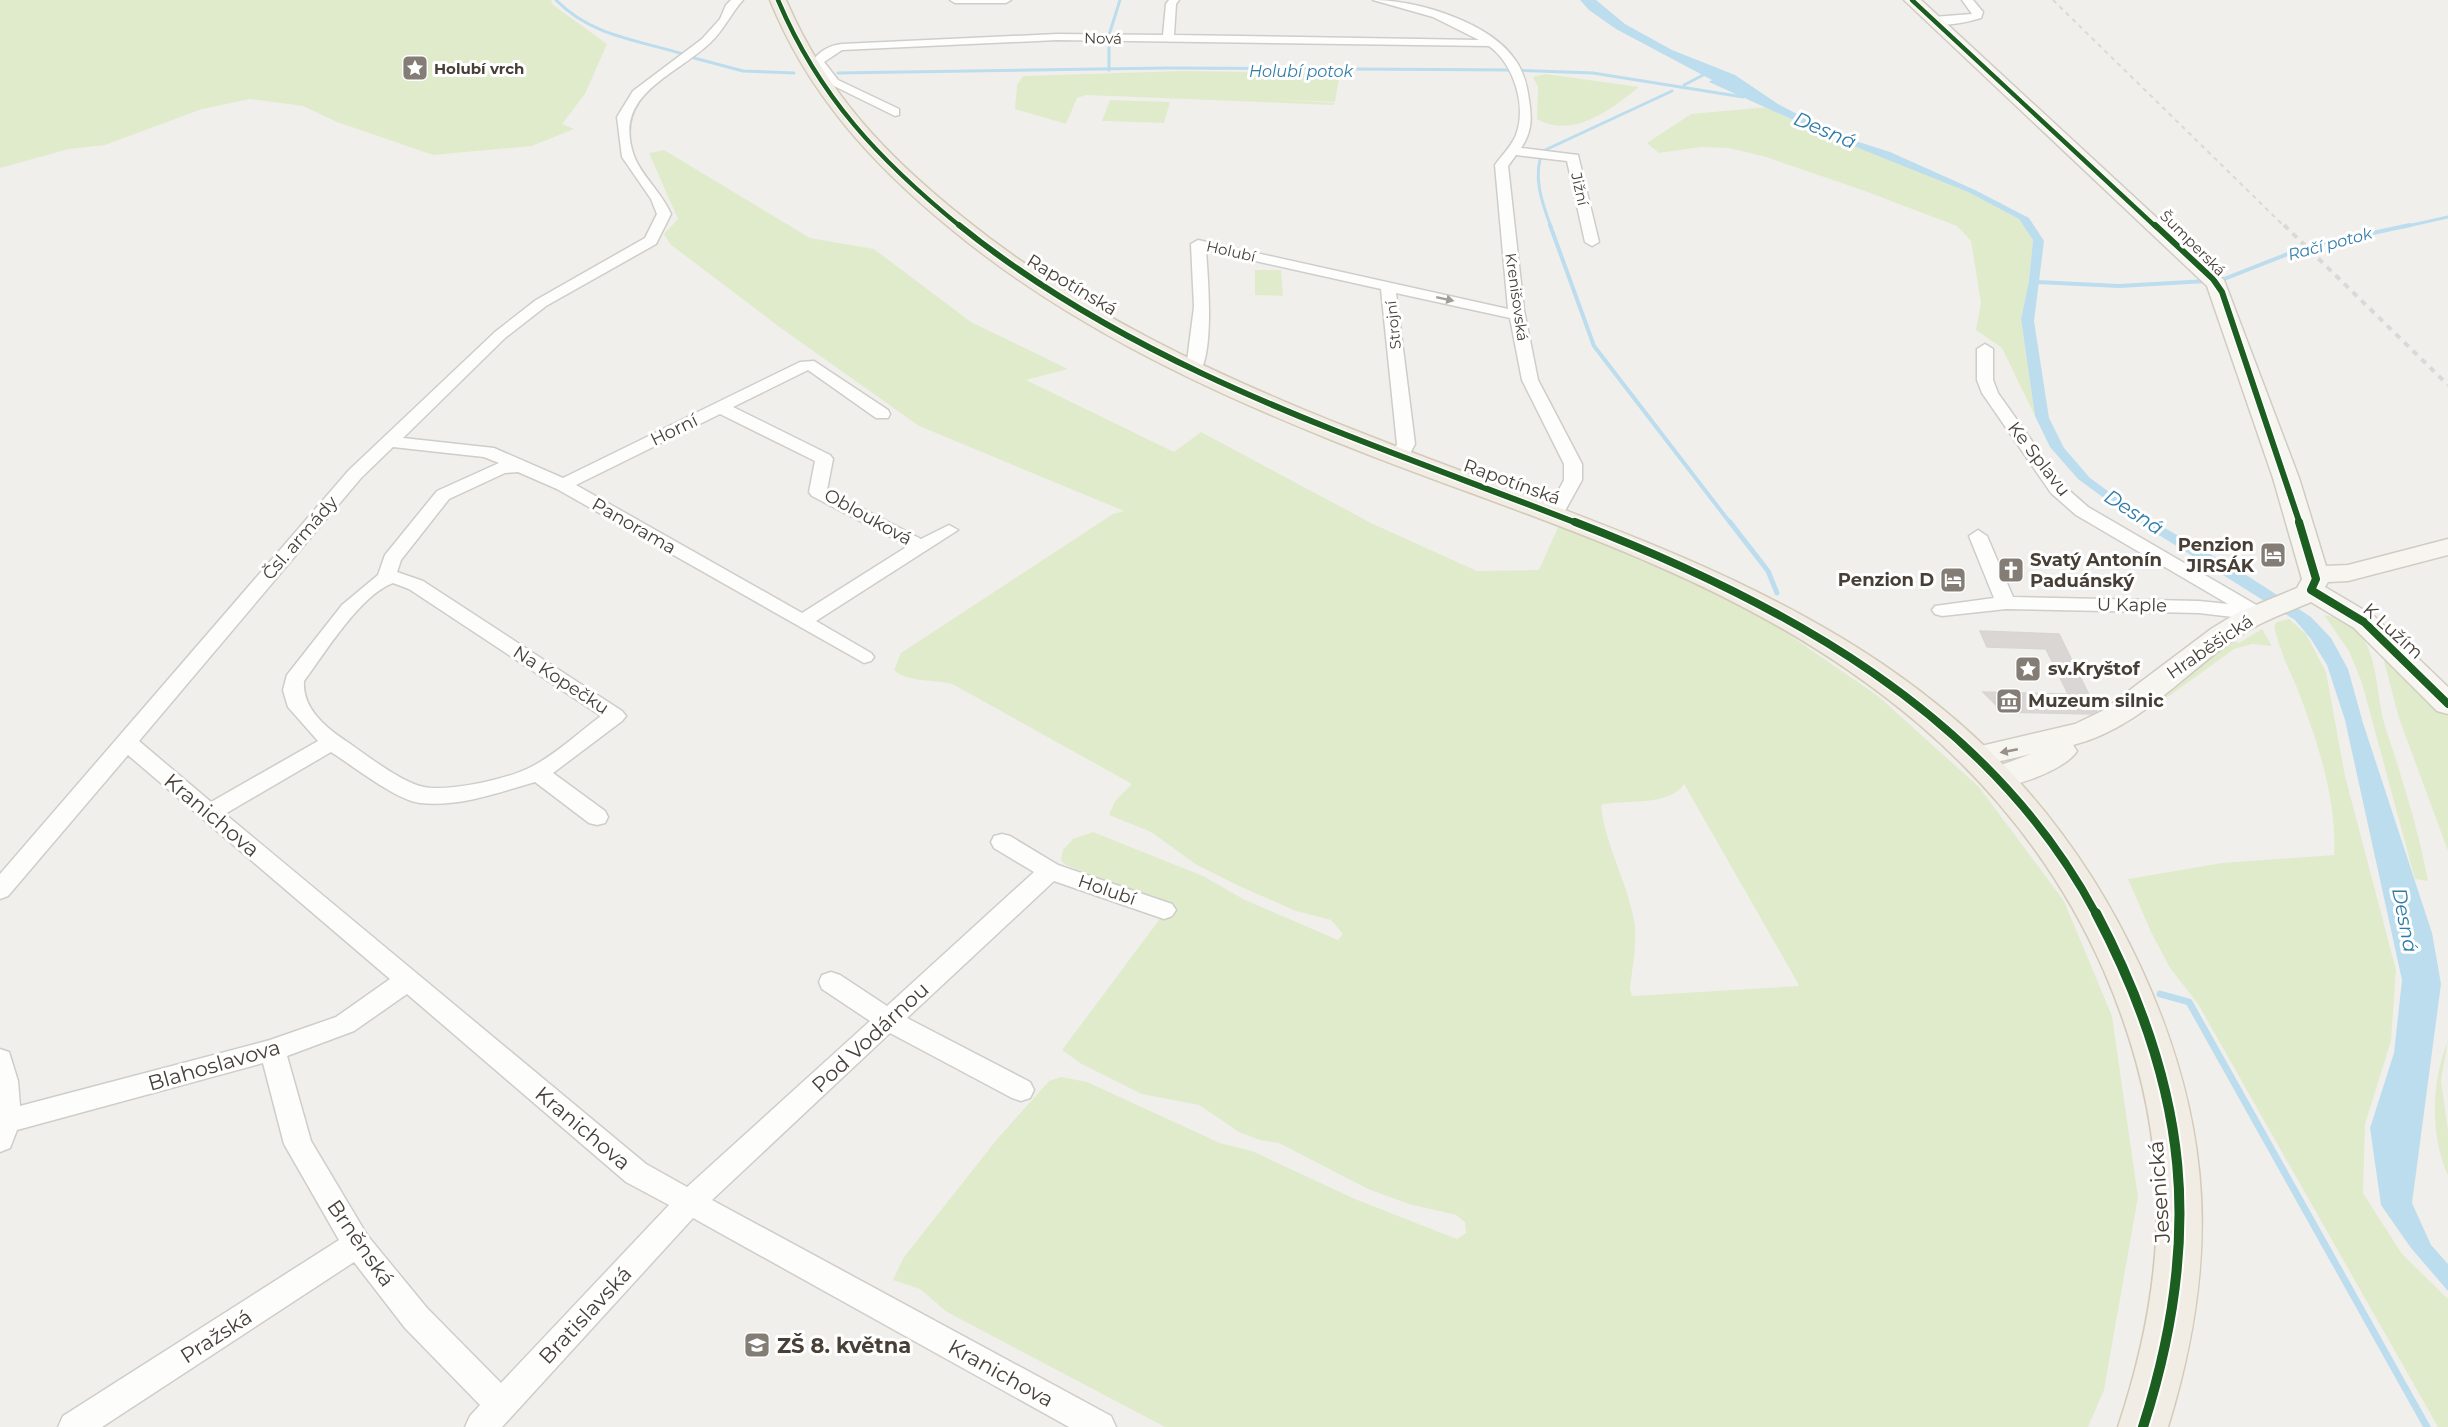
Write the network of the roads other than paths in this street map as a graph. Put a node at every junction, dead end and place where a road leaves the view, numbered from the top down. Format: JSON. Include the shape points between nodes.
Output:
{"nodes":[{"id":1,"x":738,"y":0,"type":"edge"},
{"id":2,"x":778,"y":0,"type":"edge"},
{"id":3,"x":955,"y":0,"type":"edge"},
{"id":4,"x":1006,"y":0,"type":"edge"},
{"id":5,"x":1174,"y":0,"type":"edge"},
{"id":6,"x":1378,"y":0,"type":"edge"},
{"id":7,"x":1912,"y":0,"type":"edge"},
{"id":8,"x":1967,"y":0,"type":"edge"},
{"id":9,"x":1934,"y":20,"type":"junction"},
{"id":10,"x":1168,"y":38,"type":"junction"},
{"id":11,"x":1489,"y":43,"type":"junction"},
{"id":12,"x":895,"y":112,"type":"dead end"},
{"id":13,"x":1514,"y":151,"type":"junction"},
{"id":14,"x":1592,"y":242,"type":"dead end"},
{"id":15,"x":1388,"y":287,"type":"junction"},
{"id":16,"x":1517,"y":315,"type":"junction"},
{"id":17,"x":1985,"y":349,"type":"dead end"},
{"id":18,"x":1194,"y":369,"type":"junction"},
{"id":19,"x":784,"y":374,"type":"junction"},
{"id":20,"x":803,"y":382,"type":"dead end"},
{"id":21,"x":719,"y":407,"type":"junction"},
{"id":22,"x":882,"y":414,"type":"dead end"},
{"id":23,"x":388,"y":441,"type":"junction"},
{"id":24,"x":1400,"y":457,"type":"junction"},
{"id":25,"x":521,"y":466,"type":"junction"},
{"id":26,"x":562,"y":485,"type":"junction"},
{"id":27,"x":1556,"y":514,"type":"junction"},
{"id":28,"x":949,"y":530,"type":"dead end"},
{"id":29,"x":1978,"y":536,"type":"dead end"},
{"id":30,"x":921,"y":546,"type":"junction"},
{"id":31,"x":2448,"y":547,"type":"edge"},
{"id":32,"x":386,"y":579,"type":"junction"},
{"id":33,"x":2307,"y":588,"type":"junction"},
{"id":34,"x":2006,"y":603,"type":"junction"},
{"id":35,"x":1942,"y":610,"type":"dead end"},
{"id":36,"x":2264,"y":612,"type":"junction"},
{"id":37,"x":802,"y":622,"type":"junction"},
{"id":38,"x":864,"y":657,"type":"dead end"},
{"id":39,"x":2448,"y":704,"type":"edge"},
{"id":40,"x":126,"y":742,"type":"junction"},
{"id":41,"x":332,"y":742,"type":"junction"},
{"id":42,"x":1985,"y":768,"type":"junction"},
{"id":43,"x":538,"y":773,"type":"junction"},
{"id":44,"x":209,"y":813,"type":"junction"},
{"id":45,"x":597,"y":817,"type":"dead end"},
{"id":46,"x":1002,"y":842,"type":"dead end"},
{"id":47,"x":1050,"y":871,"type":"junction"},
{"id":48,"x":0,"y":890,"type":"edge"},
{"id":49,"x":1164,"y":910,"type":"dead end"},
{"id":50,"x":407,"y":980,"type":"junction"},
{"id":51,"x":831,"y":982,"type":"dead end"},
{"id":52,"x":2134,"y":993,"type":"joint"},
{"id":53,"x":888,"y":1020,"type":"junction"},
{"id":54,"x":272,"y":1050,"type":"junction"},
{"id":55,"x":0,"y":1060,"type":"edge"},
{"id":56,"x":1021,"y":1090,"type":"dead end"},
{"id":57,"x":4,"y":1130,"type":"edge"},
{"id":58,"x":689,"y":1203,"type":"junction"},
{"id":59,"x":357,"y":1244,"type":"junction"},
{"id":60,"x":501,"y":1406,"type":"junction"},
{"id":61,"x":74,"y":1427,"type":"edge"},
{"id":62,"x":481,"y":1427,"type":"edge"},
{"id":63,"x":1100,"y":1427,"type":"edge"},
{"id":64,"x":2143,"y":1427,"type":"edge"}],
"edges":[{"from":1,"to":23,"type":"street","name":"Čsl. armády","via":[[731,4],[720,27],[637,94],[623,117],[628,157],[664,214],[651,241],[541,303],[500,335]]},
{"from":2,"to":18,"type":"main road","name":"Rapotínská","via":[[790,33],[812,73],[869,146],[964,231],[1056,296]]},
{"from":3,"to":4,"type":"street"},
{"from":5,"to":10,"type":"street"},
{"from":6,"to":11,"type":"street","via":[[1452,19]]},
{"from":7,"to":9,"type":"street","name":"Šumperská"},
{"from":8,"to":9,"type":"street","via":[[1978,12],[1976,17]]},
{"from":9,"to":33,"type":"street","name":"Šumperská","via":[[2215,281],[2286,478]]},
{"from":10,"to":11,"type":"street","name":"Nová"},
{"from":10,"to":12,"type":"street","name":"Nová","via":[[1007,38],[850,46],[835,48],[819,60],[831,80]]},
{"from":11,"to":13,"type":"street","name":"Krenišovská","via":[[1514,69],[1525,110],[1521,144]]},
{"from":13,"to":14,"type":"street","name":"Jižní","via":[[1573,158]]},
{"from":13,"to":16,"type":"street","name":"Krenišovská","via":[[1501,165]]},
{"from":15,"to":16,"type":"street","name":"Strojní","one_way":true},
{"from":15,"to":18,"type":"street","name":"Holubí","via":[[1198,244],[1200,344]]},
{"from":15,"to":24,"type":"street","name":"Strojní","via":[[1406,444]]},
{"from":16,"to":27,"type":"street","name":"Krenišovská","via":[[1530,380],[1573,464],[1573,480]]},
{"from":17,"to":36,"type":"street","name":"Ke Splavu","via":[[1984,380],[1990,393],[2057,489],[2082,511]]},
{"from":18,"to":24,"type":"main road","name":"Rapotínská","via":[[1296,416]]},
{"from":19,"to":20,"type":"street"},
{"from":19,"to":21,"type":"street","name":"Horní"},
{"from":19,"to":22,"type":"street","name":"Horní","via":[[806,364],[814,366]]},
{"from":21,"to":26,"type":"street","name":"Horní"},
{"from":21,"to":30,"type":"street","name":"Oblouková","via":[[824,459],[818,492]]},
{"from":23,"to":25,"type":"street","name":"Panorama","via":[[488,452]]},
{"from":23,"to":40,"type":"street","name":"Čsl. armády","via":[[355,474]]},
{"from":24,"to":27,"type":"main road","name":"Rapotínská"},
{"from":25,"to":26,"type":"street","name":"Panorama"},
{"from":25,"to":32,"type":"street","via":[[501,468],[443,495],[392,559]]},
{"from":26,"to":37,"type":"street","name":"Panorama"},
{"from":27,"to":42,"type":"main road","name":"Rapotínská","via":[[1683,566],[1800,625],[1876,674],[1931,717]]},
{"from":28,"to":30,"type":"street","name":"Oblouková"},
{"from":29,"to":34,"type":"street"},
{"from":30,"to":37,"type":"street","name":"Oblouková"},
{"from":31,"to":33,"type":"street","name":"Hraběšická"},
{"from":32,"to":41,"type":"street","name":"Na Kopečku","via":[[367,590],[294,680],[292,689],[299,710]]},
{"from":32,"to":43,"type":"street","name":"Na Kopečku","via":[[397,577],[416,585],[615,716]]},
{"from":33,"to":36,"type":"street","name":"Hraběšická"},
{"from":33,"to":39,"type":"street","name":"K Lužím","via":[[2364,622]]},
{"from":34,"to":35,"type":"street","name":"U Kaple"},
{"from":34,"to":36,"type":"street","name":"U Kaple"},
{"from":36,"to":42,"type":"street","name":"Hraběšická","via":[[2237,624],[2112,718],[2038,764]]},
{"from":37,"to":38,"type":"street","name":"Panorama"},
{"from":40,"to":44,"type":"street","name":"Kranichova"},
{"from":40,"to":48,"type":"street","name":"Čsl. armády"},
{"from":41,"to":43,"type":"street","name":"Na Kopečku","via":[[382,776],[420,795],[467,794]]},
{"from":41,"to":44,"type":"street"},
{"from":42,"to":52,"type":"main road","name":"Rapotínská","via":[[2054,849],[2089,901]]},
{"from":43,"to":45,"type":"street"},
{"from":44,"to":50,"type":"street","name":"Kranichova"},
{"from":46,"to":47,"type":"street","name":"Holubí"},
{"from":47,"to":49,"type":"street","name":"Holubí"},
{"from":47,"to":53,"type":"street","name":"Pod Vodárnou"},
{"from":50,"to":54,"type":"street","name":"Blahoslavova","via":[[345,1024]]},
{"from":50,"to":58,"type":"street","name":"Kranichova","via":[[636,1173]]},
{"from":51,"to":53,"type":"street"},
{"from":52,"to":64,"type":"main road","name":"Jesenická","via":[[2161,1069],[2182,1211],[2180,1261],[2165,1361]]},
{"from":53,"to":56,"type":"street"},
{"from":53,"to":58,"type":"street","name":"Pod Vodárnou"},
{"from":54,"to":57,"type":"street","name":"Blahoslavova"},
{"from":54,"to":59,"type":"street","name":"Brněnská","via":[[298,1144]]},
{"from":55,"to":57,"type":"street","via":[[7,1086]]},
{"from":58,"to":60,"type":"street","name":"Bratislavská"},
{"from":58,"to":63,"type":"street","name":"Kranichova"},
{"from":59,"to":60,"type":"street","name":"Brněnská","via":[[416,1318]]},
{"from":59,"to":61,"type":"street","name":"Pražská"},
{"from":60,"to":62,"type":"street","name":"Bratislavská"}]}
